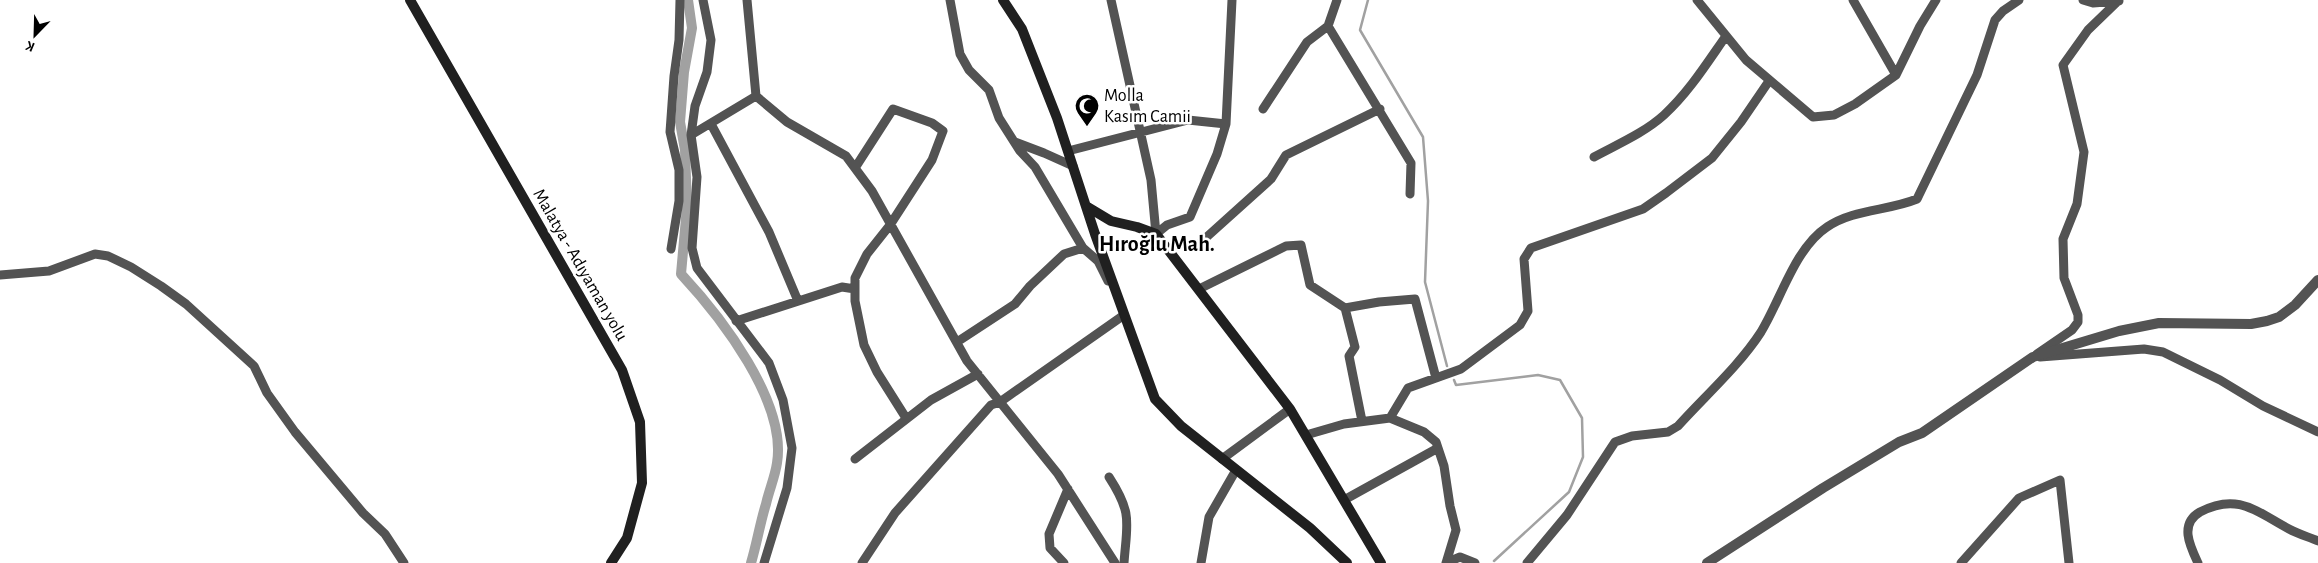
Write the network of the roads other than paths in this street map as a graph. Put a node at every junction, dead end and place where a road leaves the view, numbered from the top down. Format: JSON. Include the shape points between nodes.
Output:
{"nodes":[{"id":1,"x":410,"y":0,"type":"edge"},
{"id":2,"x":680,"y":0,"type":"edge"},
{"id":3,"x":703,"y":0,"type":"edge"},
{"id":4,"x":747,"y":0,"type":"edge"},
{"id":5,"x":950,"y":0,"type":"edge"},
{"id":6,"x":1002,"y":0,"type":"edge"},
{"id":7,"x":1112,"y":0,"type":"edge"},
{"id":8,"x":1232,"y":0,"type":"edge"},
{"id":9,"x":1337,"y":0,"type":"edge"},
{"id":10,"x":1698,"y":0,"type":"edge"},
{"id":11,"x":1853,"y":0,"type":"edge"},
{"id":12,"x":1936,"y":0,"type":"edge"},
{"id":13,"x":2020,"y":0,"type":"edge"},
{"id":14,"x":2083,"y":0,"type":"edge"},
{"id":15,"x":2119,"y":0,"type":"edge"},
{"id":16,"x":1328,"y":26,"type":"junction"},
{"id":17,"x":1726,"y":36,"type":"junction"},
{"id":18,"x":1896,"y":75,"type":"junction"},
{"id":19,"x":1769,"y":81,"type":"junction"},
{"id":20,"x":756,"y":96,"type":"junction"},
{"id":21,"x":1263,"y":109,"type":"dead end"},
{"id":22,"x":1380,"y":109,"type":"junction"},
{"id":23,"x":711,"y":124,"type":"junction"},
{"id":24,"x":1226,"y":124,"type":"junction"},
{"id":25,"x":1140,"y":132,"type":"junction"},
{"id":26,"x":691,"y":135,"type":"junction"},
{"id":27,"x":1015,"y":142,"type":"junction"},
{"id":28,"x":1068,"y":151,"type":"junction"},
{"id":29,"x":1044,"y":153,"type":"junction"},
{"id":30,"x":1594,"y":157,"type":"dead end"},
{"id":31,"x":1028,"y":159,"type":"junction"},
{"id":32,"x":1073,"y":166,"type":"junction"},
{"id":33,"x":855,"y":168,"type":"junction"},
{"id":34,"x":1410,"y":194,"type":"dead end"},
{"id":35,"x":1086,"y":206,"type":"junction"},
{"id":36,"x":890,"y":224,"type":"junction"},
{"id":37,"x":1156,"y":234,"type":"junction"},
{"id":38,"x":1200,"y":244,"type":"dead end"},
{"id":39,"x":1083,"y":248,"type":"junction"},
{"id":40,"x":671,"y":249,"type":"dead end"},
{"id":41,"x":0,"y":275,"type":"edge"},
{"id":42,"x":2318,"y":280,"type":"edge"},
{"id":43,"x":855,"y":288,"type":"junction"},
{"id":44,"x":1199,"y":289,"type":"junction"},
{"id":45,"x":1117,"y":296,"type":"junction"},
{"id":46,"x":798,"y":301,"type":"junction"},
{"id":47,"x":1345,"y":308,"type":"junction"},
{"id":48,"x":1124,"y":315,"type":"junction"},
{"id":49,"x":736,"y":321,"type":"junction"},
{"id":50,"x":957,"y":342,"type":"junction"},
{"id":51,"x":2033,"y":358,"type":"junction"},
{"id":52,"x":978,"y":374,"type":"junction"},
{"id":53,"x":1436,"y":378,"type":"junction"},
{"id":54,"x":1000,"y":402,"type":"junction"},
{"id":55,"x":1290,"y":409,"type":"junction"},
{"id":56,"x":906,"y":418,"type":"junction"},
{"id":57,"x":1390,"y":418,"type":"junction"},
{"id":58,"x":1362,"y":421,"type":"junction"},
{"id":59,"x":2318,"y":432,"type":"edge"},
{"id":60,"x":1306,"y":436,"type":"junction"},
{"id":61,"x":1438,"y":448,"type":"junction"},
{"id":62,"x":855,"y":459,"type":"dead end"},
{"id":63,"x":1222,"y":459,"type":"junction"},
{"id":64,"x":1236,"y":470,"type":"junction"},
{"id":65,"x":1109,"y":477,"type":"dead end"},
{"id":66,"x":1068,"y":489,"type":"junction"},
{"id":67,"x":1344,"y":500,"type":"junction"},
{"id":68,"x":2318,"y":541,"type":"edge"},
{"id":69,"x":864,"y":562,"type":"edge"},
{"id":70,"x":404,"y":563,"type":"edge"},
{"id":71,"x":611,"y":563,"type":"edge"},
{"id":72,"x":764,"y":563,"type":"edge"},
{"id":73,"x":1064,"y":563,"type":"edge"},
{"id":74,"x":1115,"y":563,"type":"edge"},
{"id":75,"x":1124,"y":563,"type":"edge"},
{"id":76,"x":1201,"y":563,"type":"edge"},
{"id":77,"x":1347,"y":563,"type":"edge"},
{"id":78,"x":1381,"y":563,"type":"edge"},
{"id":79,"x":1446,"y":563,"type":"edge"},
{"id":80,"x":1476,"y":563,"type":"edge"},
{"id":81,"x":1527,"y":563,"type":"edge"},
{"id":82,"x":1707,"y":563,"type":"edge"},
{"id":83,"x":1961,"y":563,"type":"edge"},
{"id":84,"x":2069,"y":563,"type":"edge"},
{"id":85,"x":2198,"y":563,"type":"edge"}],
"edges":[{"from":1,"to":71,"type":"main road","name":"Malatya - Adıyaman yolu","via":[[622,370],[640,422],[642,483],[627,538]]},
{"from":2,"to":40,"type":"street","via":[[670,132],[679,170],[679,201]]},
{"from":3,"to":26,"type":"street","via":[[711,40],[707,72],[695,106]]},
{"from":4,"to":20,"type":"street"},
{"from":5,"to":27,"type":"street","via":[[960,54],[969,70],[989,90],[999,118]]},
{"from":6,"to":28,"type":"main road","via":[[1022,29]]},
{"from":7,"to":25,"type":"street"},
{"from":8,"to":24,"type":"street"},
{"from":9,"to":16,"type":"street"},
{"from":10,"to":17,"type":"street"},
{"from":11,"to":18,"type":"street"},
{"from":12,"to":18,"type":"street"},
{"from":13,"to":81,"type":"street","via":[[1995,20],[1977,75],[1917,200],[1899,207],[1848,216],[1826,227],[1802,252],[1760,333],[1744,353],[1678,426],[1668,432],[1632,436],[1615,442],[1567,515]]},
{"from":14,"to":15,"type":"street","via":[[2093,3]]},
{"from":15,"to":51,"type":"street","via":[[2088,30],[2063,65],[2084,152],[2077,204],[2063,239],[2064,278],[2078,322]]},
{"from":16,"to":21,"type":"street","via":[[1307,42]]},
{"from":16,"to":22,"type":"street"},
{"from":17,"to":19,"type":"street"},
{"from":17,"to":30,"type":"street","via":[[1695,81],[1664,115]]},
{"from":18,"to":19,"type":"street","via":[[1834,115],[1812,117]]},
{"from":19,"to":53,"type":"street","via":[[1712,158],[1666,193],[1643,209],[1531,248],[1524,259],[1528,311],[1520,325],[1461,369]]},
{"from":20,"to":23,"type":"street"},
{"from":20,"to":33,"type":"street","via":[[787,122],[846,156]]},
{"from":22,"to":34,"type":"street","via":[[1411,163]]},
{"from":22,"to":38,"type":"street","via":[[1286,155],[1271,179]]},
{"from":23,"to":26,"type":"street"},
{"from":23,"to":46,"type":"street","via":[[769,232]]},
{"from":24,"to":25,"type":"street","via":[[1188,120]]},
{"from":24,"to":37,"type":"street","via":[[1190,217],[1167,225]]},
{"from":25,"to":28,"type":"street"},
{"from":25,"to":37,"type":"street","via":[[1151,180]]},
{"from":26,"to":49,"type":"street","via":[[697,178],[692,248],[697,268]]},
{"from":27,"to":29,"type":"street"},
{"from":27,"to":31,"type":"street"},
{"from":28,"to":32,"type":"main road"},
{"from":29,"to":31,"type":"street"},
{"from":29,"to":32,"type":"street"},
{"from":31,"to":39,"type":"street"},
{"from":32,"to":35,"type":"main road"},
{"from":33,"to":36,"type":"street"},
{"from":33,"to":36,"type":"street","via":[[893,109],[932,123],[943,131],[932,160]]},
{"from":35,"to":37,"type":"main road","via":[[1111,221]]},
{"from":35,"to":45,"type":"main road"},
{"from":36,"to":43,"type":"street","via":[[867,254],[855,278]]},
{"from":36,"to":50,"type":"street"},
{"from":37,"to":44,"type":"main road"},
{"from":39,"to":45,"type":"street","via":[[1098,261]]},
{"from":39,"to":50,"type":"street","via":[[1064,254],[1015,304]]},
{"from":41,"to":70,"type":"street","via":[[49,271],[95,254],[108,256],[131,267],[161,286],[186,304],[254,366],[267,393],[295,432],[363,513],[385,534]]},
{"from":42,"to":51,"type":"street","via":[[2295,305],[2267,321],[2251,324],[2159,323],[2119,331]]},
{"from":43,"to":46,"type":"street","via":[[842,287]]},
{"from":43,"to":56,"type":"street","via":[[864,344],[877,372]]},
{"from":44,"to":47,"type":"street","via":[[1286,246],[1301,245],[1310,285]]},
{"from":44,"to":55,"type":"main road"},
{"from":45,"to":48,"type":"main road"},
{"from":46,"to":49,"type":"street"},
{"from":47,"to":53,"type":"street","via":[[1414,299]]},
{"from":47,"to":58,"type":"street","via":[[1354,347],[1349,356]]},
{"from":48,"to":54,"type":"street"},
{"from":48,"to":63,"type":"main road","via":[[1155,399],[1181,426]]},
{"from":49,"to":72,"type":"street","via":[[769,363],[783,400],[792,448],[787,488]]},
{"from":50,"to":52,"type":"street"},
{"from":51,"to":59,"type":"street","via":[[2144,349],[2163,352]]},
{"from":51,"to":82,"type":"street","via":[[1922,433],[1899,442]]},
{"from":52,"to":54,"type":"street"},
{"from":52,"to":56,"type":"street"},
{"from":53,"to":57,"type":"street","via":[[1408,388]]},
{"from":54,"to":66,"type":"street"},
{"from":54,"to":69,"type":"street","via":[[991,406],[895,513]]},
{"from":55,"to":60,"type":"main road"},
{"from":55,"to":63,"type":"street"},
{"from":56,"to":62,"type":"street"},
{"from":57,"to":58,"type":"street"},
{"from":57,"to":61,"type":"street","via":[[1424,432]]},
{"from":58,"to":60,"type":"street"},
{"from":60,"to":67,"type":"main road"},
{"from":61,"to":67,"type":"street"},
{"from":61,"to":79,"type":"street","via":[[1456,530]]},
{"from":63,"to":64,"type":"main road"},
{"from":64,"to":76,"type":"street","via":[[1209,517]]},
{"from":64,"to":77,"type":"main road","via":[[1310,528]]},
{"from":65,"to":75,"type":"street","via":[[1127,510]]},
{"from":66,"to":73,"type":"street","via":[[1049,534],[1050,548]]},
{"from":66,"to":74,"type":"street"},
{"from":67,"to":78,"type":"main road"},
{"from":68,"to":85,"type":"street","via":[[2290,530],[2251,508],[2229,503],[2212,506],[2194,516],[2186,529]]},
{"from":79,"to":80,"type":"street","via":[[1460,557]]},
{"from":83,"to":84,"type":"street","via":[[2019,498],[2060,480]]}]}
